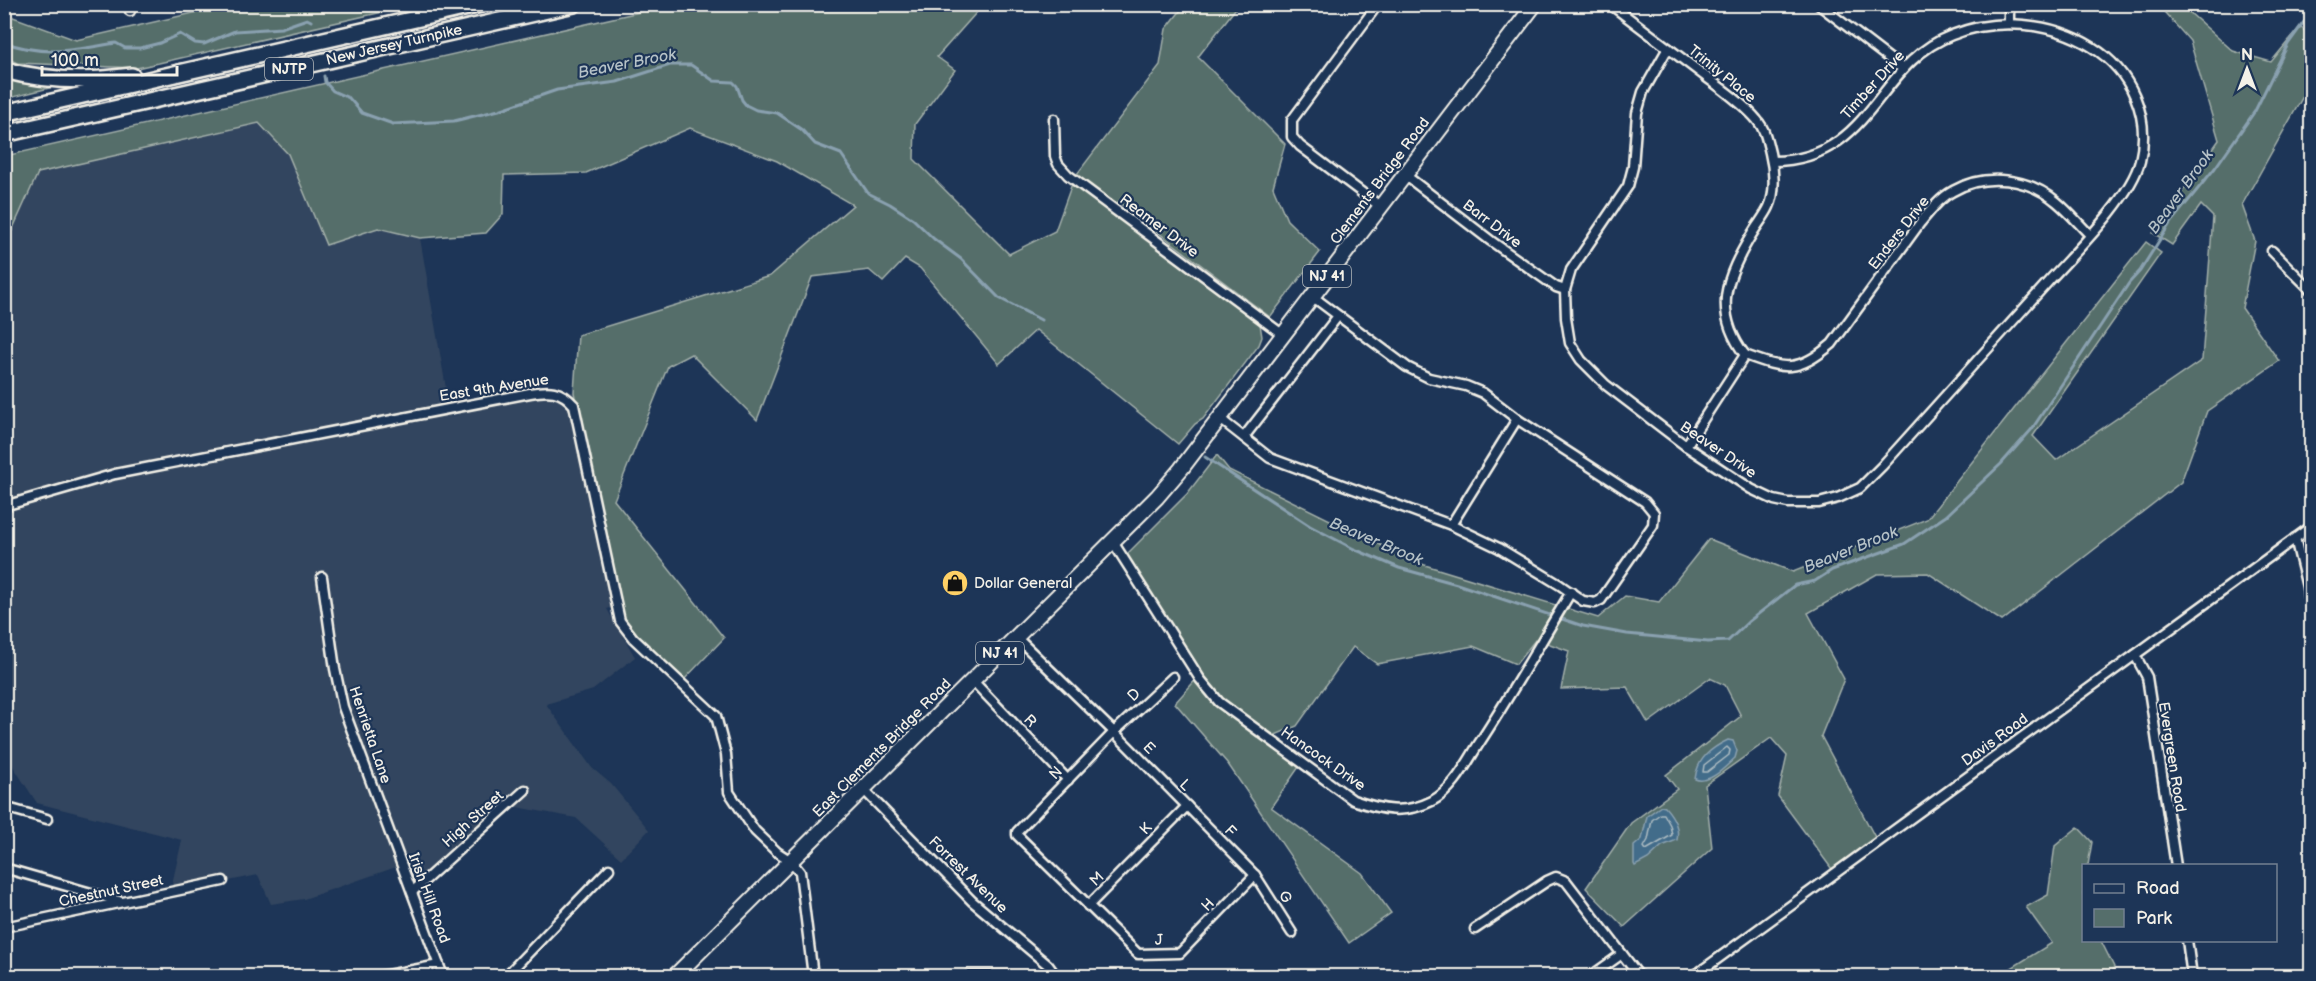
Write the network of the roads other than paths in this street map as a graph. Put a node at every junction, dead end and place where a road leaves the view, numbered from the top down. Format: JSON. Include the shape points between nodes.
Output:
{"nodes":[{"id":1,"x":481,"y":4,"type":"edge"},
{"id":2,"x":574,"y":4,"type":"edge"},
{"id":3,"x":1378,"y":4,"type":"edge"},
{"id":4,"x":1535,"y":4,"type":"edge"},
{"id":5,"x":1610,"y":4,"type":"edge"},
{"id":6,"x":1818,"y":4,"type":"edge"},
{"id":7,"x":2009,"y":4,"type":"edge"},
{"id":8,"x":2009,"y":24,"type":"junction"},
{"id":9,"x":1668,"y":48,"type":"junction"},
{"id":10,"x":259,"y":56,"type":"junction"},
{"id":11,"x":1903,"y":69,"type":"junction"},
{"id":12,"x":4,"y":70,"type":"edge"},
{"id":13,"x":180,"y":94,"type":"junction"},
{"id":14,"x":4,"y":113,"type":"edge"},
{"id":15,"x":1054,"y":119,"type":"dead end"},
{"id":16,"x":4,"y":134,"type":"edge"},
{"id":17,"x":4,"y":144,"type":"edge"},
{"id":18,"x":1772,"y":161,"type":"junction"},
{"id":19,"x":1405,"y":175,"type":"junction"},
{"id":20,"x":1380,"y":207,"type":"junction"},
{"id":21,"x":2090,"y":235,"type":"junction"},
{"id":22,"x":2272,"y":251,"type":"dead end"},
{"id":23,"x":1565,"y":290,"type":"junction"},
{"id":24,"x":2312,"y":291,"type":"edge"},
{"id":25,"x":1312,"y":296,"type":"junction"},
{"id":26,"x":1338,"y":316,"type":"junction"},
{"id":27,"x":1282,"y":334,"type":"junction"},
{"id":28,"x":1746,"y":354,"type":"junction"},
{"id":29,"x":1219,"y":418,"type":"junction"},
{"id":30,"x":1517,"y":419,"type":"junction"},
{"id":31,"x":1244,"y":437,"type":"junction"},
{"id":32,"x":1686,"y":446,"type":"junction"},
{"id":33,"x":4,"y":506,"type":"edge"},
{"id":34,"x":1451,"y":525,"type":"junction"},
{"id":35,"x":2312,"y":526,"type":"edge"},
{"id":36,"x":2295,"y":538,"type":"junction"},
{"id":37,"x":1113,"y":542,"type":"junction"},
{"id":38,"x":322,"y":577,"type":"dead end"},
{"id":39,"x":1571,"y":592,"type":"junction"},
{"id":40,"x":2312,"y":628,"type":"edge"},
{"id":41,"x":1016,"y":637,"type":"junction"},
{"id":42,"x":2135,"y":655,"type":"junction"},
{"id":43,"x":1173,"y":677,"type":"dead end"},
{"id":44,"x":973,"y":681,"type":"junction"},
{"id":45,"x":1114,"y":732,"type":"junction"},
{"id":46,"x":1068,"y":780,"type":"junction"},
{"id":47,"x":1164,"y":783,"type":"joint"},
{"id":48,"x":863,"y":789,"type":"junction"},
{"id":49,"x":525,"y":790,"type":"dead end"},
{"id":50,"x":1187,"y":806,"type":"junction"},
{"id":51,"x":4,"y":807,"type":"edge"},
{"id":52,"x":47,"y":819,"type":"dead end"},
{"id":53,"x":389,"y":829,"type":"joint"},
{"id":54,"x":790,"y":861,"type":"junction"},
{"id":55,"x":2175,"y":864,"type":"edge"},
{"id":56,"x":4,"y":868,"type":"edge"},
{"id":57,"x":609,"y":869,"type":"dead end"},
{"id":58,"x":1124,"y":871,"type":"joint"},
{"id":59,"x":1255,"y":875,"type":"junction"},
{"id":60,"x":223,"y":881,"type":"dead end"},
{"id":61,"x":412,"y":892,"type":"junction"},
{"id":62,"x":123,"y":902,"type":"junction"},
{"id":63,"x":1088,"y":906,"type":"junction"},
{"id":64,"x":4,"y":927,"type":"edge"},
{"id":65,"x":1475,"y":929,"type":"dead end"},
{"id":66,"x":1292,"y":933,"type":"dead end"},
{"id":67,"x":2187,"y":942,"type":"edge"},
{"id":68,"x":1180,"y":953,"type":"joint"},
{"id":69,"x":1622,"y":954,"type":"junction"},
{"id":70,"x":439,"y":965,"type":"junction"},
{"id":71,"x":382,"y":976,"type":"edge"},
{"id":72,"x":443,"y":976,"type":"edge"},
{"id":73,"x":506,"y":976,"type":"edge"},
{"id":74,"x":675,"y":976,"type":"edge"},
{"id":75,"x":813,"y":976,"type":"edge"},
{"id":76,"x":967,"y":976,"type":"edge"},
{"id":77,"x":1049,"y":976,"type":"edge"},
{"id":78,"x":1056,"y":976,"type":"edge"},
{"id":79,"x":1591,"y":976,"type":"edge"},
{"id":80,"x":1639,"y":976,"type":"edge"},
{"id":81,"x":1694,"y":976,"type":"edge"},
{"id":82,"x":2192,"y":976,"type":"edge"}],
"edges":[{"from":1,"to":10,"type":"highway","name":"New Jersey Turnpike","number":"NJTP"},
{"from":2,"to":13,"type":"highway","name":"New Jersey Turnpike","number":"NJTP"},
{"from":3,"to":20,"type":"street","via":[[1293,120],[1293,137]]},
{"from":4,"to":19,"type":"main road","name":"Clements Bridge Road","number":"NJ 41"},
{"from":5,"to":9,"type":"street","name":"Trinity Place"},
{"from":6,"to":11,"type":"street"},
{"from":7,"to":8,"type":"street"},
{"from":8,"to":11,"type":"street","name":"Timber Drive","via":[[1950,35]]},
{"from":8,"to":21,"type":"street","name":"Timber Drive","via":[[2049,28],[2075,36],[2100,52],[2135,94],[2142,131],[2140,161],[2128,188]]},
{"from":9,"to":18,"type":"street","name":"Trinity Place","via":[[1757,120],[1766,134]]},
{"from":9,"to":23,"type":"street","name":"Beaver Drive","via":[[1643,92],[1628,186],[1571,270]]},
{"from":10,"to":12,"type":"highway","via":[[100,79],[58,79]]},
{"from":10,"to":14,"type":"highway","name":"New Jersey Turnpike","number":"NJTP"},
{"from":11,"to":18,"type":"street","name":"Timber Drive","via":[[1860,123],[1838,142],[1804,158]]},
{"from":13,"to":16,"type":"highway","name":"New Jersey Turnpike","number":"NJTP"},
{"from":13,"to":17,"type":"highway"},
{"from":15,"to":27,"type":"street","name":"Reamer Drive","via":[[1055,156],[1068,175]]},
{"from":18,"to":28,"type":"street","name":"Trinity Place","via":[[1770,206],[1729,277],[1725,294],[1728,324]]},
{"from":19,"to":20,"type":"main road","name":"Clements Bridge Road","number":"NJ 41"},
{"from":19,"to":23,"type":"street","name":"Barr Drive","via":[[1491,241]]},
{"from":20,"to":25,"type":"main road","name":"Clements Bridge Road","number":"NJ 41"},
{"from":21,"to":28,"type":"street","name":"Enders Drive","via":[[2041,191],[2022,183],[1987,178],[1953,190],[1936,204],[1832,344],[1818,356],[1790,367]]},
{"from":21,"to":32,"type":"street","name":"Beaver Drive","via":[[1860,488],[1820,503],[1774,500],[1750,489]]},
{"from":22,"to":24,"type":"street"},
{"from":23,"to":32,"type":"street","name":"Beaver Drive","via":[[1570,343],[1581,360],[1606,385]]},
{"from":25,"to":26,"type":"street"},
{"from":25,"to":27,"type":"main road","name":"Clements Bridge Road","number":"NJ 41"},
{"from":26,"to":30,"type":"street","via":[[1407,367],[1429,378],[1483,393]]},
{"from":26,"to":31,"type":"street"},
{"from":27,"to":29,"type":"main road","name":"Clements Bridge Road","number":"NJ 41"},
{"from":28,"to":32,"type":"street"},
{"from":29,"to":31,"type":"street"},
{"from":29,"to":37,"type":"main road","name":"Clements Bridge Road","number":"NJ 41","via":[[1181,470]]},
{"from":30,"to":34,"type":"street"},
{"from":30,"to":39,"type":"street","via":[[1645,502],[1654,513],[1653,525],[1601,600],[1588,603]]},
{"from":31,"to":34,"type":"street","via":[[1270,458]]},
{"from":33,"to":54,"type":"street","name":"East 9th Avenue","via":[[126,472],[530,393],[559,393],[574,405],[620,621],[716,716],[726,754],[729,792],[756,831]]},
{"from":34,"to":39,"type":"street","via":[[1499,548]]},
{"from":35,"to":36,"type":"street","name":"Davis Road"},
{"from":36,"to":40,"type":"street"},
{"from":36,"to":42,"type":"street","name":"Davis Road"},
{"from":37,"to":39,"type":"street","name":"Hancock Drive","via":[[1218,702],[1353,800],[1400,811],[1434,800],[1454,782]]},
{"from":37,"to":41,"type":"main road","name":"East Clements Bridge Road","number":"NJ 41"},
{"from":38,"to":53,"type":"street","name":"Henrietta Lane","via":[[343,707]]},
{"from":41,"to":44,"type":"main road","name":"East Clements Bridge Road","number":"NJ 41"},
{"from":41,"to":45,"type":"street"},
{"from":42,"to":55,"type":"street","name":"Evergreen Road","via":[[2146,677]]},
{"from":42,"to":81,"type":"street","name":"Davis Road"},
{"from":43,"to":45,"type":"street","name":"D"},
{"from":44,"to":46,"type":"street","name":"R"},
{"from":44,"to":48,"type":"main road","name":"East Clements Bridge Road","number":"NJ 41"},
{"from":45,"to":46,"type":"street","name":"N"},
{"from":45,"to":47,"type":"street","name":"E"},
{"from":46,"to":63,"type":"street","name":"N","via":[[1017,835]]},
{"from":47,"to":50,"type":"street","name":"L"},
{"from":48,"to":54,"type":"main road","name":"East Clements Bridge Road","number":"NJ 41"},
{"from":48,"to":78,"type":"street","name":"Forrest Avenue","via":[[972,901]]},
{"from":49,"to":61,"type":"street","name":"High Street"},
{"from":50,"to":58,"type":"street","name":"K"},
{"from":50,"to":59,"type":"street","name":"F"},
{"from":51,"to":52,"type":"street"},
{"from":53,"to":61,"type":"street","name":"Irish Hill Road"},
{"from":54,"to":74,"type":"main road","name":"East Clements Bridge Road","number":"NJ 41"},
{"from":54,"to":75,"type":"street","via":[[800,872]]},
{"from":56,"to":62,"type":"street"},
{"from":57,"to":73,"type":"street"},
{"from":58,"to":63,"type":"street","name":"M"},
{"from":59,"to":66,"type":"street","name":"G"},
{"from":59,"to":68,"type":"street","name":"H"},
{"from":60,"to":62,"type":"street","name":"Chestnut Street"},
{"from":61,"to":70,"type":"street","name":"Irish Hill Road"},
{"from":62,"to":64,"type":"street","name":"Chestnut Street"},
{"from":63,"to":68,"type":"street","name":"J","via":[[1138,954]]},
{"from":65,"to":69,"type":"street","via":[[1556,877],[1566,881]]},
{"from":67,"to":82,"type":"street"},
{"from":69,"to":79,"type":"street"},
{"from":69,"to":80,"type":"street"},
{"from":70,"to":71,"type":"street"},
{"from":70,"to":72,"type":"street","name":"Irish Hill Road"},
{"from":76,"to":77,"type":"street"}]}
